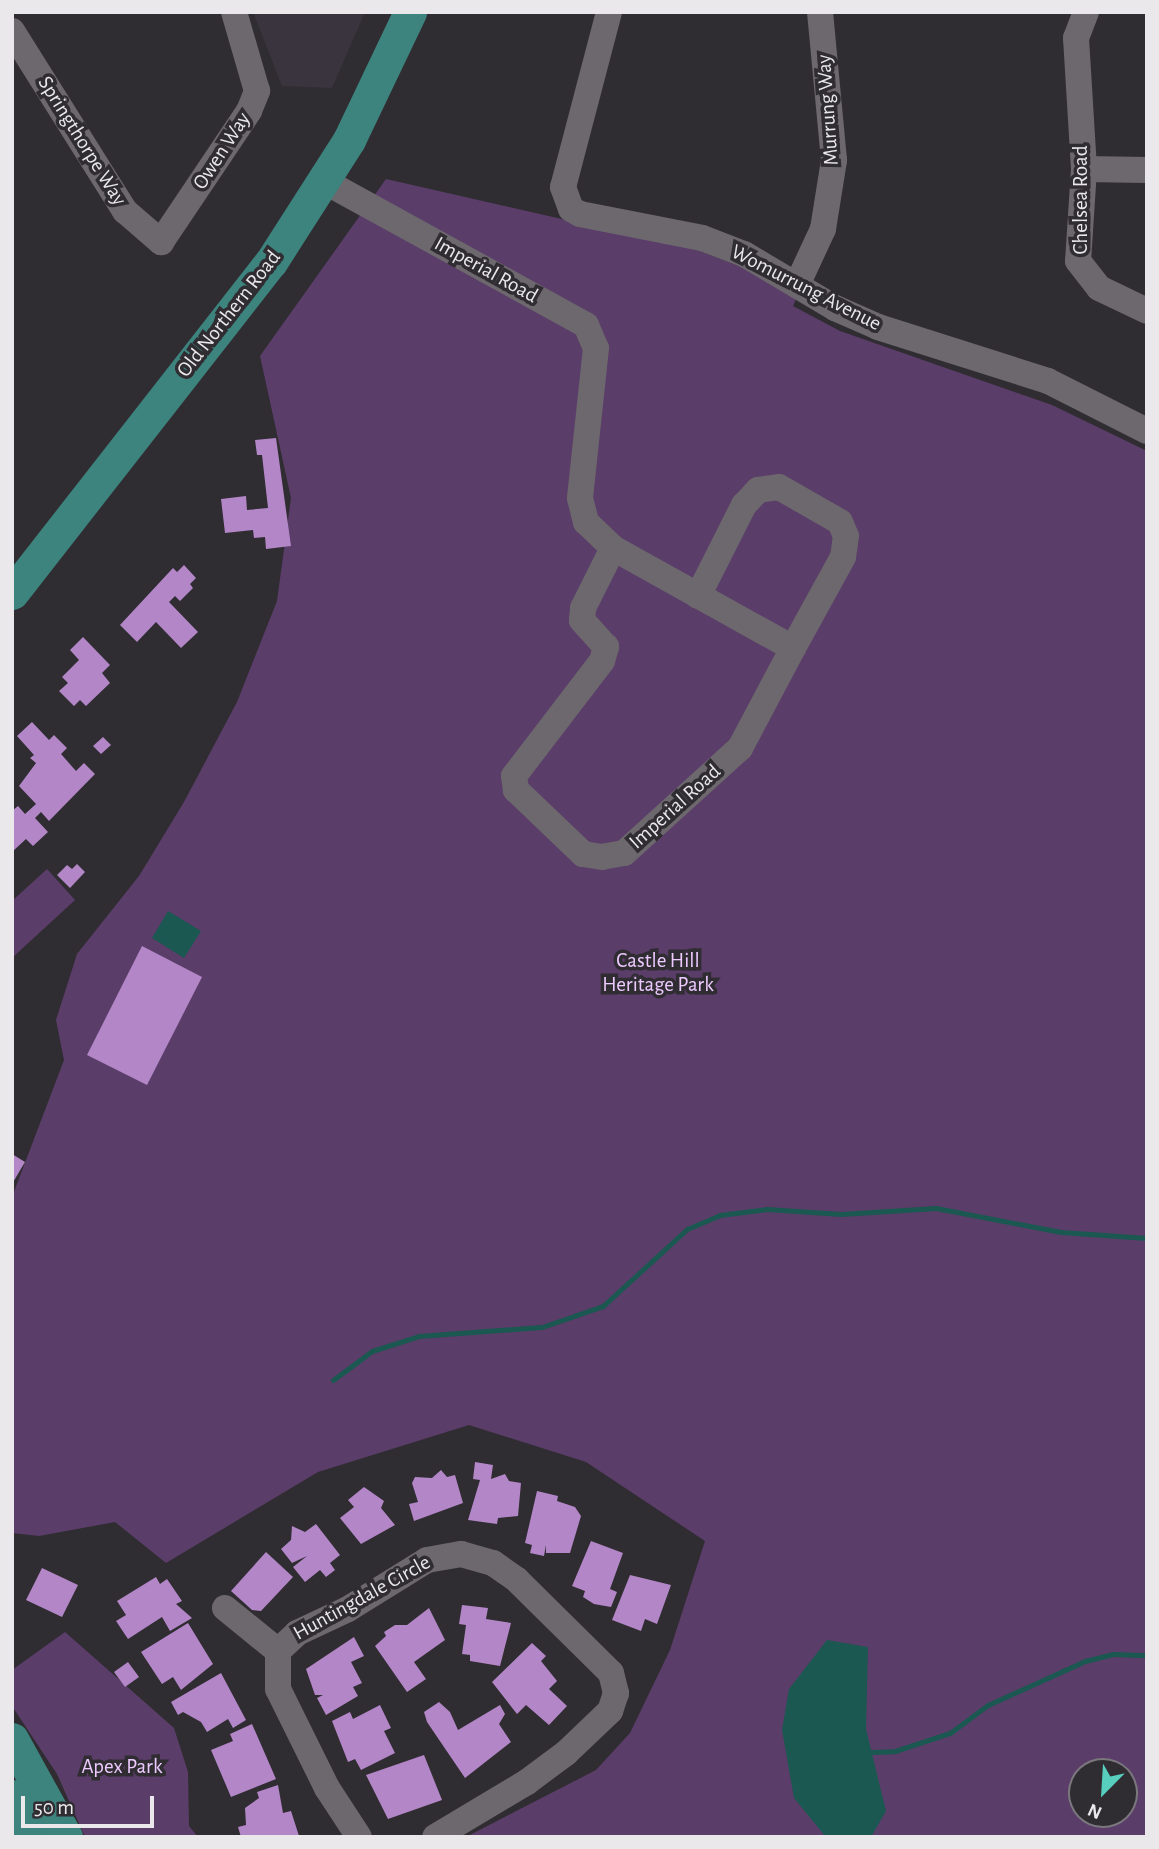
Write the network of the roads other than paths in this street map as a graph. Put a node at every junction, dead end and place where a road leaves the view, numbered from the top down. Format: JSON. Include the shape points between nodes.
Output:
{"nodes":[{"id":1,"x":234,"y":12,"type":"edge"},
{"id":2,"x":410,"y":12,"type":"edge"},
{"id":3,"x":609,"y":12,"type":"edge"},
{"id":4,"x":820,"y":12,"type":"edge"},
{"id":5,"x":1086,"y":12,"type":"edge"},
{"id":6,"x":12,"y":31,"type":"edge"},
{"id":7,"x":1084,"y":169,"type":"junction"},
{"id":8,"x":1147,"y":170,"type":"edge"},
{"id":9,"x":324,"y":181,"type":"junction"},
{"id":10,"x":161,"y":242,"type":"joint"},
{"id":11,"x":797,"y":285,"type":"junction"},
{"id":12,"x":1147,"y":312,"type":"edge"},
{"id":13,"x":1147,"y":431,"type":"edge"},
{"id":14,"x":612,"y":548,"type":"junction"},
{"id":15,"x":12,"y":593,"type":"edge"},
{"id":16,"x":698,"y":596,"type":"junction"},
{"id":17,"x":793,"y":648,"type":"junction"},
{"id":18,"x":225,"y":1608,"type":"dead end"},
{"id":19,"x":278,"y":1651,"type":"junction"},
{"id":20,"x":12,"y":1739,"type":"edge"},
{"id":21,"x":12,"y":1796,"type":"edge"},
{"id":22,"x":32,"y":1837,"type":"edge"},
{"id":23,"x":66,"y":1837,"type":"edge"},
{"id":24,"x":359,"y":1837,"type":"edge"},
{"id":25,"x":435,"y":1837,"type":"edge"}],
"edges":[{"from":1,"to":10,"type":"street","name":"Owen Way","via":[[257,91],[249,111]]},
{"from":2,"to":9,"type":"main road","name":"Old Northern Road","via":[[349,140]]},
{"from":3,"to":11,"type":"street","name":"Womurrung Avenue","via":[[563,187],[564,198],[580,214],[702,238],[744,254]]},
{"from":4,"to":11,"type":"street","name":"Murrung Way","via":[[834,160],[823,229]]},
{"from":5,"to":7,"type":"street","name":"Chelsea Road","via":[[1076,38]]},
{"from":6,"to":10,"type":"street","name":"Springthorpe Way","via":[[125,211]]},
{"from":7,"to":8,"type":"street"},
{"from":7,"to":12,"type":"street","name":"Chelsea Road","via":[[1079,261],[1099,288]]},
{"from":9,"to":14,"type":"street","name":"Imperial Road","via":[[586,325],[596,348],[580,498],[586,522]]},
{"from":9,"to":15,"type":"main road","name":"Old Northern Road","via":[[271,262]]},
{"from":11,"to":13,"type":"street","name":"Womurrung Avenue","via":[[878,327],[1048,381]]},
{"from":14,"to":16,"type":"street","name":"Imperial Road"},
{"from":14,"to":17,"type":"street","name":"Imperial Road","via":[[583,608],[582,620],[606,647],[602,661],[514,776],[516,790],[583,854],[624,853],[740,748]]},
{"from":16,"to":17,"type":"street","name":"Imperial Road"},
{"from":16,"to":17,"type":"street","via":[[744,505],[758,490],[779,487],[840,522],[846,536],[843,557]]},
{"from":18,"to":19,"type":"street","name":"Huntingdale Circle"},
{"from":19,"to":24,"type":"street","name":"Huntingdale Circle","via":[[278,1689],[327,1788]]},
{"from":19,"to":25,"type":"street","name":"Huntingdale Circle","via":[[297,1633],[348,1609],[428,1560],[461,1554],[505,1571],[611,1673],[617,1687],[615,1700],[601,1722],[527,1782]]},
{"from":20,"to":23,"type":"main road"},
{"from":21,"to":22,"type":"main road"}]}
